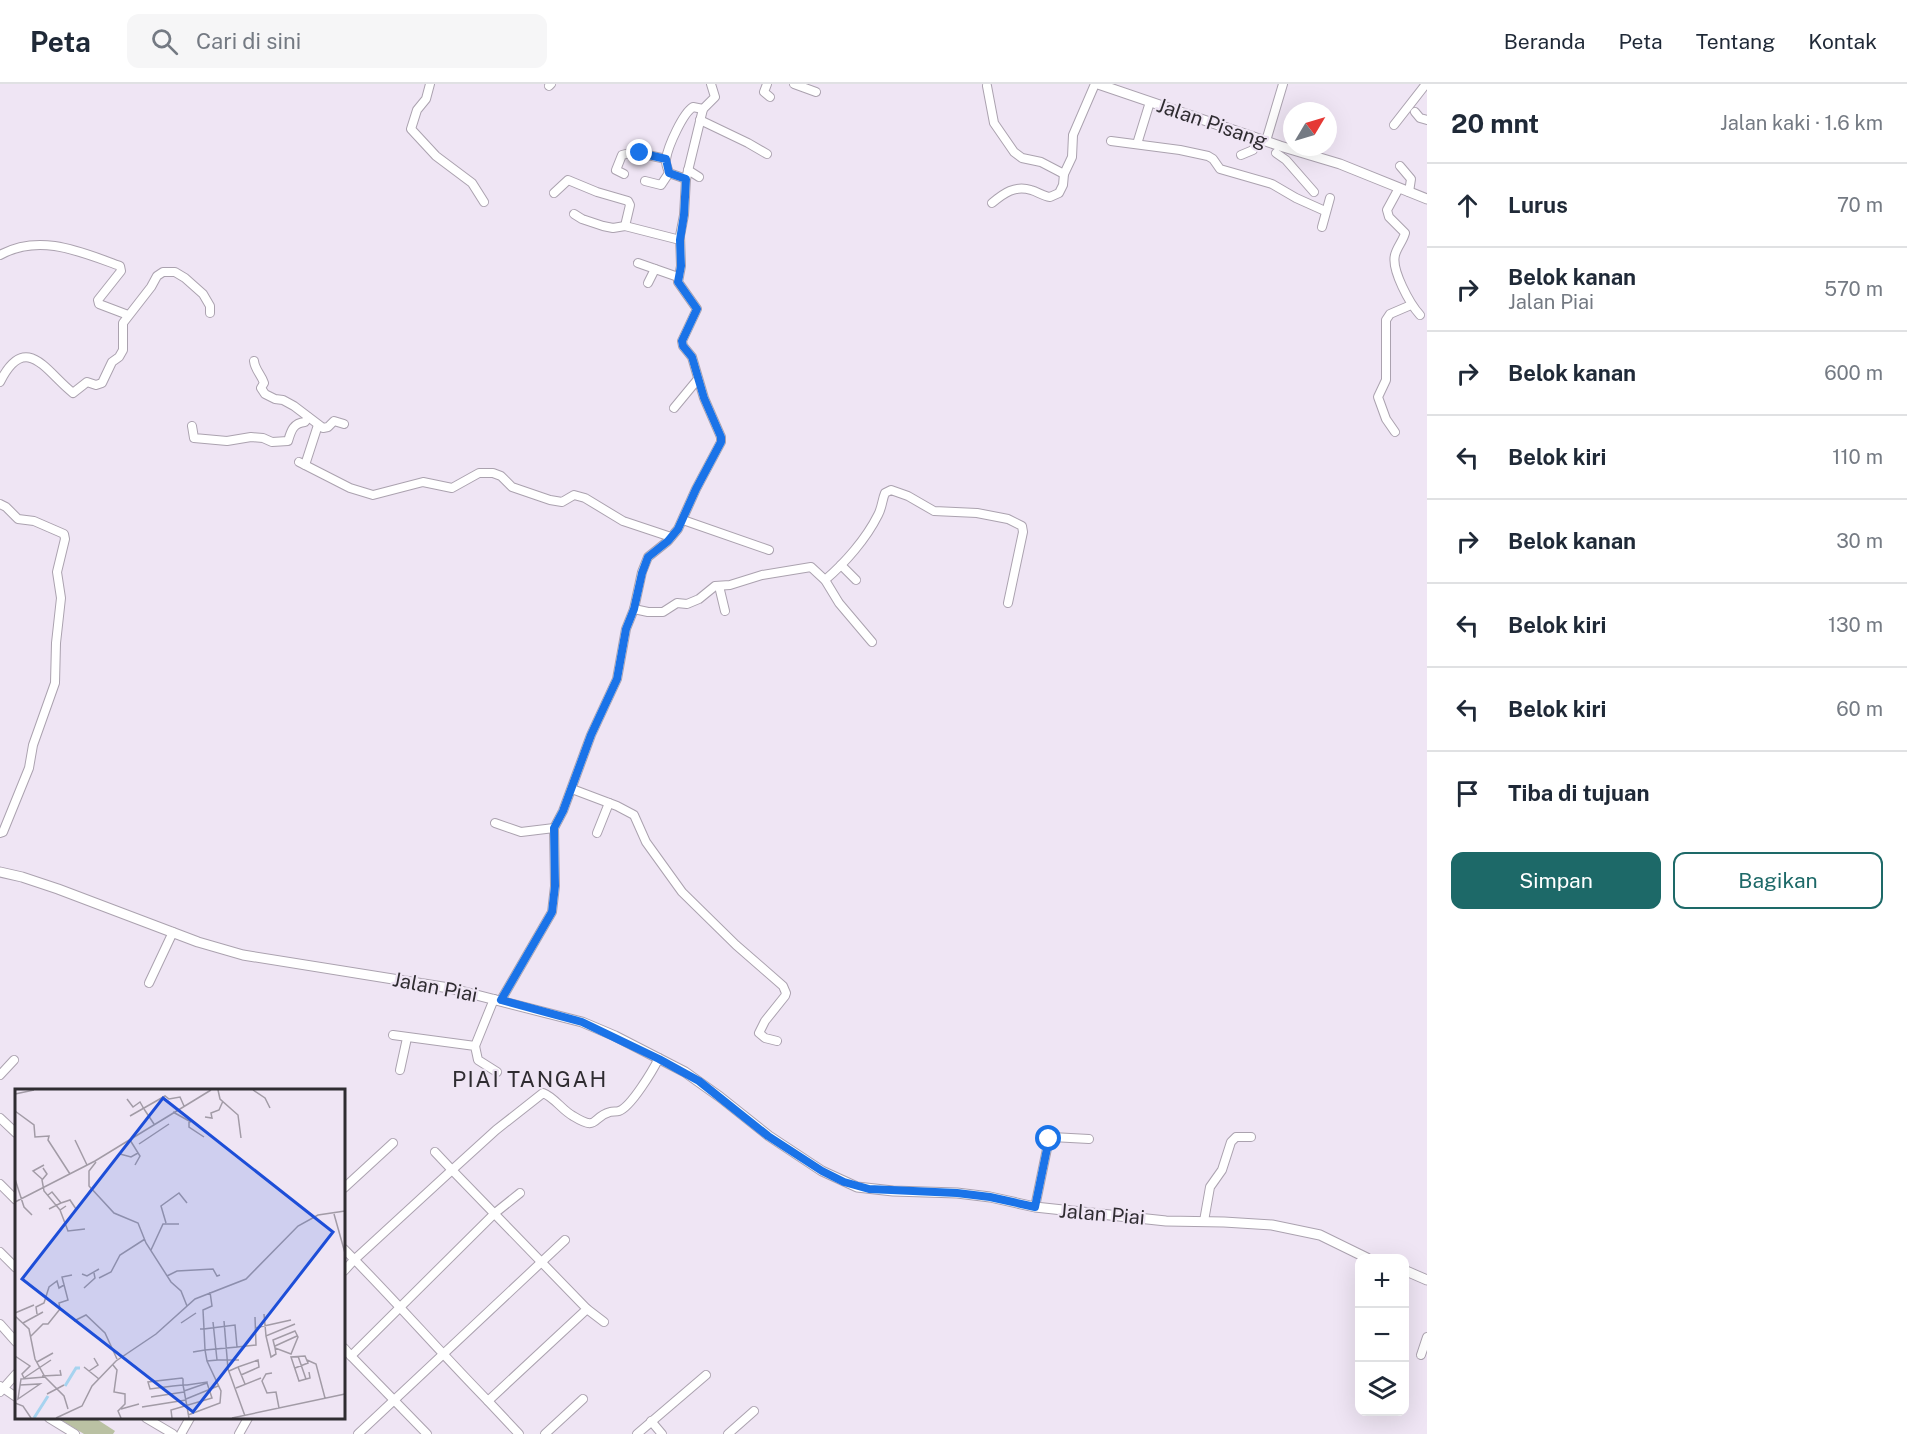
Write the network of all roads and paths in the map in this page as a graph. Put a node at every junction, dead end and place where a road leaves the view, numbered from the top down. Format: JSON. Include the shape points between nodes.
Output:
{"nodes":[{"id":1,"x":430,"y":84,"type":"edge"},
{"id":2,"x":711,"y":84,"type":"edge"},
{"id":3,"x":767,"y":84,"type":"edge"},
{"id":4,"x":794,"y":84,"type":"edge"},
{"id":5,"x":1096,"y":84,"type":"edge"},
{"id":6,"x":1283,"y":84,"type":"edge"},
{"id":7,"x":1426,"y":84,"type":"edge"},
{"id":8,"x":987,"y":86,"type":"dead end"},
{"id":9,"x":816,"y":92,"type":"dead end"},
{"id":10,"x":770,"y":97,"type":"dead end"},
{"id":11,"x":1150,"y":102,"type":"junction"},
{"id":12,"x":703,"y":109,"type":"junction"},
{"id":13,"x":1415,"y":112,"type":"dead end"},
{"id":14,"x":700,"y":120,"type":"junction"},
{"id":15,"x":1427,"y":120,"type":"edge"},
{"id":16,"x":1394,"y":125,"type":"dead end"},
{"id":17,"x":1262,"y":140,"type":"junction"},
{"id":18,"x":1111,"y":141,"type":"dead end"},
{"id":19,"x":1137,"y":144,"type":"junction"},
{"id":20,"x":1276,"y":153,"type":"junction"},
{"id":21,"x":767,"y":154,"type":"dead end"},
{"id":22,"x":1241,"y":154,"type":"dead end"},
{"id":23,"x":666,"y":159,"type":"junction"},
{"id":24,"x":1400,"y":166,"type":"dead end"},
{"id":25,"x":688,"y":170,"type":"junction"},
{"id":26,"x":669,"y":173,"type":"junction"},
{"id":27,"x":624,"y":174,"type":"dead end"},
{"id":28,"x":1064,"y":174,"type":"junction"},
{"id":29,"x":699,"y":177,"type":"dead end"},
{"id":30,"x":686,"y":179,"type":"junction"},
{"id":31,"x":645,"y":181,"type":"dead end"},
{"id":32,"x":1399,"y":188,"type":"junction"},
{"id":33,"x":554,"y":192,"type":"dead end"},
{"id":34,"x":1314,"y":192,"type":"dead end"},
{"id":35,"x":1409,"y":192,"type":"junction"},
{"id":36,"x":1330,"y":198,"type":"dead end"},
{"id":37,"x":1427,"y":199,"type":"edge"},
{"id":38,"x":484,"y":202,"type":"dead end"},
{"id":39,"x":992,"y":203,"type":"dead end"},
{"id":40,"x":1325,"y":211,"type":"junction"},
{"id":41,"x":574,"y":214,"type":"dead end"},
{"id":42,"x":625,"y":226,"type":"junction"},
{"id":43,"x":1322,"y":227,"type":"dead end"},
{"id":44,"x":680,"y":240,"type":"junction"},
{"id":45,"x":0,"y":255,"type":"edge"},
{"id":46,"x":638,"y":263,"type":"dead end"},
{"id":47,"x":655,"y":269,"type":"junction"},
{"id":48,"x":678,"y":277,"type":"junction"},
{"id":49,"x":648,"y":283,"type":"dead end"},
{"id":50,"x":1411,"y":305,"type":"junction"},
{"id":51,"x":210,"y":314,"type":"dead end"},
{"id":52,"x":128,"y":315,"type":"junction"},
{"id":53,"x":1420,"y":315,"type":"dead end"},
{"id":54,"x":254,"y":361,"type":"dead end"},
{"id":55,"x":698,"y":379,"type":"junction"},
{"id":56,"x":0,"y":382,"type":"edge"},
{"id":57,"x":674,"y":408,"type":"dead end"},
{"id":58,"x":308,"y":417,"type":"junction"},
{"id":59,"x":344,"y":424,"type":"dead end"},
{"id":60,"x":318,"y":425,"type":"junction"},
{"id":61,"x":192,"y":426,"type":"dead end"},
{"id":62,"x":1395,"y":432,"type":"dead end"},
{"id":63,"x":0,"y":504,"type":"edge"},
{"id":64,"x":683,"y":520,"type":"junction"},
{"id":65,"x":670,"y":537,"type":"junction"},
{"id":66,"x":769,"y":550,"type":"dead end"},
{"id":67,"x":841,"y":565,"type":"junction"},
{"id":68,"x":825,"y":580,"type":"junction"},
{"id":69,"x":856,"y":580,"type":"dead end"},
{"id":70,"x":719,"y":586,"type":"junction"},
{"id":71,"x":1008,"y":603,"type":"dead end"},
{"id":72,"x":634,"y":609,"type":"junction"},
{"id":73,"x":725,"y":611,"type":"dead end"},
{"id":74,"x":872,"y":642,"type":"dead end"},
{"id":75,"x":572,"y":789,"type":"junction"},
{"id":76,"x":609,"y":803,"type":"junction"},
{"id":77,"x":495,"y":823,"type":"dead end"},
{"id":78,"x":554,"y":828,"type":"junction"},
{"id":79,"x":0,"y":833,"type":"edge"},
{"id":80,"x":597,"y":833,"type":"dead end"},
{"id":81,"x":0,"y":872,"type":"edge"},
{"id":82,"x":173,"y":932,"type":"junction"},
{"id":83,"x":149,"y":983,"type":"dead end"},
{"id":84,"x":498,"y":999,"type":"junction"},
{"id":85,"x":393,"y":1035,"type":"dead end"},
{"id":86,"x":407,"y":1038,"type":"junction"},
{"id":87,"x":777,"y":1041,"type":"dead end"},
{"id":88,"x":475,"y":1046,"type":"junction"},
{"id":89,"x":659,"y":1059,"type":"junction"},
{"id":90,"x":14,"y":1060,"type":"dead end"},
{"id":91,"x":400,"y":1070,"type":"dead end"},
{"id":92,"x":496,"y":1072,"type":"dead end"},
{"id":93,"x":0,"y":1075,"type":"edge"},
{"id":94,"x":0,"y":1118,"type":"edge"},
{"id":95,"x":15,"y":1132,"type":"edge"},
{"id":96,"x":1251,"y":1137,"type":"dead end"},
{"id":97,"x":1089,"y":1139,"type":"dead end"},
{"id":98,"x":393,"y":1143,"type":"dead end"},
{"id":99,"x":435,"y":1152,"type":"dead end"},
{"id":100,"x":452,"y":1170,"type":"junction"},
{"id":101,"x":0,"y":1184,"type":"edge"},
{"id":102,"x":345,"y":1187,"type":"edge"},
{"id":103,"x":520,"y":1193,"type":"dead end"},
{"id":104,"x":15,"y":1199,"type":"edge"},
{"id":105,"x":1035,"y":1207,"type":"junction"},
{"id":106,"x":495,"y":1213,"type":"junction"},
{"id":107,"x":1203,"y":1221,"type":"junction"},
{"id":108,"x":565,"y":1240,"type":"dead end"},
{"id":109,"x":345,"y":1250,"type":"edge"},
{"id":110,"x":0,"y":1252,"type":"edge"},
{"id":111,"x":1359,"y":1254,"type":"edge"},
{"id":112,"x":354,"y":1260,"type":"junction"},
{"id":113,"x":540,"y":1262,"type":"junction"},
{"id":114,"x":15,"y":1267,"type":"edge"},
{"id":115,"x":345,"y":1270,"type":"edge"},
{"id":116,"x":1409,"y":1272,"type":"edge"},
{"id":117,"x":1427,"y":1280,"type":"edge"},
{"id":118,"x":399,"y":1306,"type":"junction"},
{"id":119,"x":587,"y":1309,"type":"junction"},
{"id":120,"x":604,"y":1322,"type":"dead end"},
{"id":121,"x":0,"y":1324,"type":"edge"},
{"id":122,"x":1427,"y":1337,"type":"edge"},
{"id":123,"x":15,"y":1341,"type":"edge"},
{"id":124,"x":345,"y":1349,"type":"edge"},
{"id":125,"x":442,"y":1354,"type":"junction"},
{"id":126,"x":1421,"y":1355,"type":"dead end"},
{"id":127,"x":351,"y":1356,"type":"junction"},
{"id":128,"x":15,"y":1375,"type":"edge"},
{"id":129,"x":706,"y":1375,"type":"dead end"},
{"id":130,"x":1,"y":1389,"type":"edge"},
{"id":131,"x":15,"y":1396,"type":"edge"},
{"id":132,"x":583,"y":1399,"type":"dead end"},
{"id":133,"x":394,"y":1400,"type":"junction"},
{"id":134,"x":488,"y":1401,"type":"junction"},
{"id":135,"x":754,"y":1411,"type":"dead end"},
{"id":136,"x":51,"y":1419,"type":"edge"},
{"id":137,"x":148,"y":1419,"type":"edge"},
{"id":138,"x":189,"y":1419,"type":"edge"},
{"id":139,"x":247,"y":1419,"type":"edge"},
{"id":140,"x":651,"y":1421,"type":"junction"},
{"id":141,"x":75,"y":1434,"type":"edge"},
{"id":142,"x":173,"y":1434,"type":"edge"},
{"id":143,"x":181,"y":1434,"type":"edge"},
{"id":144,"x":238,"y":1434,"type":"edge"},
{"id":145,"x":358,"y":1434,"type":"edge"},
{"id":146,"x":427,"y":1434,"type":"edge"},
{"id":147,"x":519,"y":1434,"type":"edge"},
{"id":148,"x":545,"y":1434,"type":"edge"},
{"id":149,"x":637,"y":1434,"type":"edge"},
{"id":150,"x":662,"y":1434,"type":"edge"},
{"id":151,"x":728,"y":1434,"type":"edge"}],
"edges":[{"from":1,"to":38,"type":"street","via":[[411,129],[436,156],[472,183]]},
{"from":2,"to":12,"type":"street","via":[[715,97]]},
{"from":3,"to":10,"type":"street","via":[[764,92]]},
{"from":4,"to":9,"type":"street"},
{"from":5,"to":11,"type":"street","name":"Jalan Pisang"},
{"from":5,"to":28,"type":"street","via":[[1073,135],[1072,157]]},
{"from":6,"to":17,"type":"street"},
{"from":7,"to":16,"type":"street"},
{"from":8,"to":28,"type":"street","via":[[994,123],[1014,152]]},
{"from":11,"to":17,"type":"street","name":"Jalan Pisang"},
{"from":11,"to":19,"type":"street"},
{"from":12,"to":14,"type":"street"},
{"from":12,"to":23,"type":"street","via":[[693,107],[686,113]]},
{"from":13,"to":15,"type":"street"},
{"from":14,"to":21,"type":"street"},
{"from":14,"to":25,"type":"street"},
{"from":17,"to":20,"type":"street","name":"Jalan Pisang"},
{"from":17,"to":22,"type":"street","via":[[1253,150]]},
{"from":18,"to":19,"type":"street"},
{"from":19,"to":40,"type":"street","via":[[1208,156],[1223,170],[1272,184]]},
{"from":20,"to":32,"type":"street","name":"Jalan Pisang","via":[[1340,164]]},
{"from":20,"to":34,"type":"street"},
{"from":23,"to":26,"type":"street"},
{"from":23,"to":27,"type":"street","via":[[634,152],[622,155],[616,170]]},
{"from":24,"to":35,"type":"street","via":[[1411,180]]},
{"from":25,"to":29,"type":"street"},
{"from":25,"to":30,"type":"street"},
{"from":26,"to":30,"type":"street"},
{"from":26,"to":31,"type":"street","via":[[661,185]]},
{"from":28,"to":39,"type":"street","via":[[1062,189],[1056,195],[1016,189]]},
{"from":30,"to":44,"type":"street"},
{"from":32,"to":35,"type":"street","name":"Jalan Pisang"},
{"from":32,"to":50,"type":"street","via":[[1387,210],[1405,233],[1394,258]]},
{"from":33,"to":42,"type":"street","via":[[568,180],[628,201]]},
{"from":35,"to":37,"type":"street","name":"Jalan Pisang"},
{"from":36,"to":40,"type":"street"},
{"from":40,"to":43,"type":"street"},
{"from":41,"to":42,"type":"street","via":[[603,226]]},
{"from":42,"to":44,"type":"street"},
{"from":44,"to":48,"type":"street"},
{"from":45,"to":52,"type":"street","via":[[19,247],[63,246],[120,266],[121,271],[98,300],[99,304]]},
{"from":46,"to":47,"type":"street"},
{"from":47,"to":48,"type":"street"},
{"from":47,"to":49,"type":"street"},
{"from":48,"to":55,"type":"street","via":[[697,309],[682,341],[692,357]]},
{"from":50,"to":53,"type":"street"},
{"from":50,"to":62,"type":"street","via":[[1390,314],[1386,320],[1386,380],[1378,397]]},
{"from":51,"to":52,"type":"street","via":[[203,294],[175,272],[163,272]]},
{"from":52,"to":56,"type":"street","via":[[123,328],[123,350],[102,383],[87,382],[74,393],[45,365],[25,357],[14,360]]},
{"from":54,"to":58,"type":"street","via":[[265,394],[283,400]]},
{"from":55,"to":57,"type":"street"},
{"from":55,"to":64,"type":"street","via":[[721,442]]},
{"from":58,"to":60,"type":"street"},
{"from":58,"to":61,"type":"street","via":[[292,429],[288,441],[281,442],[252,437],[200,440],[194,438]]},
{"from":59,"to":60,"type":"street","via":[[334,421],[328,427]]},
{"from":60,"to":65,"type":"street","via":[[302,463],[357,492],[373,495],[423,483],[452,488],[479,474],[493,472],[513,486],[550,500],[562,502],[574,495],[585,498],[623,520]]},
{"from":63,"to":79,"type":"street","via":[[18,519],[51,527],[64,534],[65,539],[57,572],[61,598],[55,683],[29,768]]},
{"from":64,"to":65,"type":"street"},
{"from":64,"to":66,"type":"street"},
{"from":65,"to":72,"type":"street","via":[[648,557]]},
{"from":67,"to":68,"type":"street"},
{"from":67,"to":69,"type":"street"},
{"from":67,"to":71,"type":"street","via":[[874,522],[885,493],[891,490],[934,512],[977,513],[1022,526]]},
{"from":68,"to":70,"type":"street","via":[[814,568],[807,567]]},
{"from":68,"to":74,"type":"street"},
{"from":70,"to":72,"type":"street","via":[[699,599],[677,603],[663,612]]},
{"from":70,"to":73,"type":"street"},
{"from":72,"to":75,"type":"street","via":[[626,629],[617,679]]},
{"from":75,"to":76,"type":"street"},
{"from":75,"to":78,"type":"street"},
{"from":76,"to":80,"type":"street"},
{"from":76,"to":87,"type":"street","via":[[634,815],[646,842],[690,901],[783,986],[785,996],[759,1033]]},
{"from":77,"to":78,"type":"street","via":[[521,832]]},
{"from":78,"to":84,"type":"street","via":[[552,912]]},
{"from":81,"to":82,"type":"street","name":"Jalan Piai"},
{"from":82,"to":83,"type":"street"},
{"from":82,"to":84,"type":"street","name":"Jalan Piai","via":[[243,955]]},
{"from":84,"to":88,"type":"street"},
{"from":84,"to":89,"type":"street","name":"Jalan Piai","via":[[582,1022]]},
{"from":85,"to":86,"type":"street"},
{"from":86,"to":88,"type":"street"},
{"from":86,"to":91,"type":"street"},
{"from":88,"to":92,"type":"street","via":[[478,1060]]},
{"from":89,"to":100,"type":"street","via":[[621,1110],[608,1112],[589,1124],[573,1117],[543,1093]]},
{"from":89,"to":105,"type":"street","name":"Jalan Piai","via":[[699,1081],[768,1136],[844,1182],[869,1189],[990,1197]]},
{"from":90,"to":93,"type":"street"},
{"from":94,"to":95,"type":"street"},
{"from":96,"to":107,"type":"street","via":[[1236,1137],[1231,1142],[1222,1170],[1210,1187]]},
{"from":97,"to":105,"type":"street","via":[[1049,1139]]},
{"from":98,"to":102,"type":"street"},
{"from":99,"to":100,"type":"street"},
{"from":100,"to":106,"type":"street"},
{"from":100,"to":112,"type":"street"},
{"from":101,"to":104,"type":"street"},
{"from":103,"to":106,"type":"street"},
{"from":105,"to":107,"type":"street","name":"Jalan Piai","via":[[1166,1221]]},
{"from":106,"to":113,"type":"street"},
{"from":106,"to":118,"type":"street"},
{"from":107,"to":111,"type":"street","name":"Jalan Piai","via":[[1255,1223],[1305,1231]]},
{"from":108,"to":113,"type":"street"},
{"from":109,"to":112,"type":"street"},
{"from":110,"to":114,"type":"street"},
{"from":112,"to":115,"type":"street"},
{"from":112,"to":118,"type":"street"},
{"from":113,"to":119,"type":"street"},
{"from":113,"to":125,"type":"street"},
{"from":116,"to":117,"type":"street"},
{"from":118,"to":125,"type":"street"},
{"from":118,"to":127,"type":"street"},
{"from":119,"to":120,"type":"street"},
{"from":119,"to":134,"type":"street"},
{"from":121,"to":123,"type":"street"},
{"from":122,"to":126,"type":"street"},
{"from":124,"to":127,"type":"street"},
{"from":125,"to":133,"type":"street"},
{"from":125,"to":134,"type":"street"},
{"from":127,"to":133,"type":"street"},
{"from":128,"to":130,"type":"street"},
{"from":129,"to":140,"type":"street"},
{"from":130,"to":131,"type":"street"},
{"from":132,"to":148,"type":"street"},
{"from":133,"to":145,"type":"street"},
{"from":133,"to":146,"type":"street"},
{"from":134,"to":147,"type":"street"},
{"from":135,"to":151,"type":"street"},
{"from":136,"to":141,"type":"street"},
{"from":137,"to":142,"type":"street"},
{"from":138,"to":143,"type":"street"},
{"from":139,"to":144,"type":"street"},
{"from":140,"to":149,"type":"street"},
{"from":140,"to":150,"type":"street"}]}
